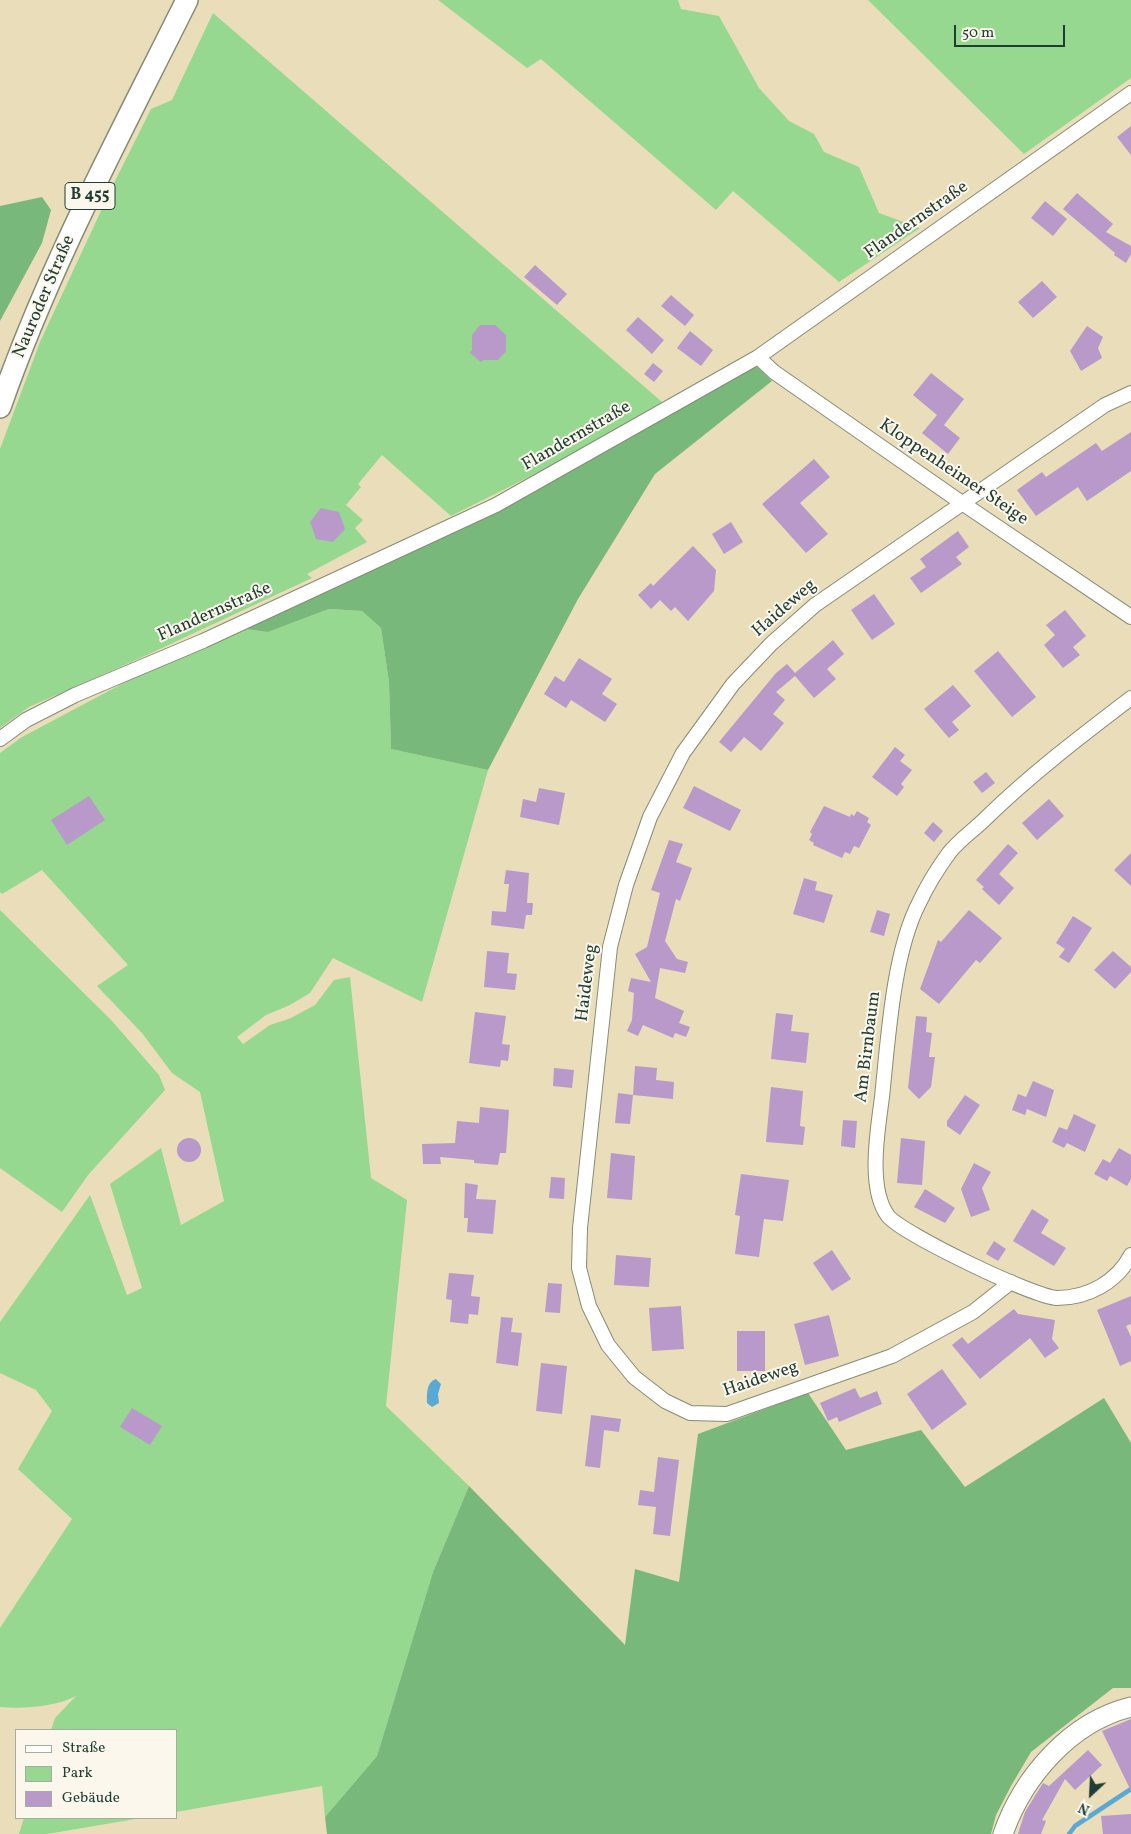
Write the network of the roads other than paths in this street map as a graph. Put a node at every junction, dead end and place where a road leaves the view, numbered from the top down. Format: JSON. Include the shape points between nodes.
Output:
{"nodes":[{"id":1,"x":187,"y":0,"type":"edge"},
{"id":2,"x":1131,"y":93,"type":"edge"},
{"id":3,"x":758,"y":357,"type":"junction"},
{"id":4,"x":1131,"y":393,"type":"edge"},
{"id":5,"x":0,"y":407,"type":"edge"},
{"id":6,"x":962,"y":503,"type":"junction"},
{"id":7,"x":1131,"y":617,"type":"edge"},
{"id":8,"x":1131,"y":698,"type":"edge"},
{"id":9,"x":0,"y":739,"type":"edge"},
{"id":10,"x":1131,"y":1255,"type":"edge"},
{"id":11,"x":1011,"y":1282,"type":"junction"},
{"id":12,"x":1131,"y":1707,"type":"edge"},
{"id":13,"x":1003,"y":1834,"type":"edge"}],
"edges":[{"from":1,"to":5,"type":"main road","name":"Nauroder Straße","number":"B 455","via":[[71,237]]},
{"from":2,"to":3,"type":"street","name":"Flandernstraße"},
{"from":3,"to":6,"type":"street","name":"Kloppenheimer Steige","via":[[774,372]]},
{"from":3,"to":9,"type":"street","name":"Flandernstraße","via":[[496,505],[203,641],[75,695],[26,720]]},
{"from":4,"to":6,"type":"street","name":"Haideweg","via":[[1105,405]]},
{"from":6,"to":7,"type":"street","name":"Kloppenheimer Steige"},
{"from":6,"to":11,"type":"street","name":"Haideweg","via":[[815,605],[771,644],[733,684],[683,753],[650,817],[626,885],[610,947],[580,1228],[579,1268],[589,1306],[608,1346],[634,1377],[666,1401],[690,1413],[727,1414],[892,1356],[972,1312]]},
{"from":8,"to":11,"type":"street","name":"Am Birnbaum","via":[[1010,795],[950,852],[918,904],[902,948],[876,1143],[877,1193],[888,1216],[915,1236]]},
{"from":10,"to":11,"type":"street","name":"Am Birnbaum","via":[[1125,1266],[1104,1286],[1084,1294],[1056,1298]]},
{"from":12,"to":13,"type":"main road","via":[[1084,1729],[1053,1753],[1028,1783]]}]}
